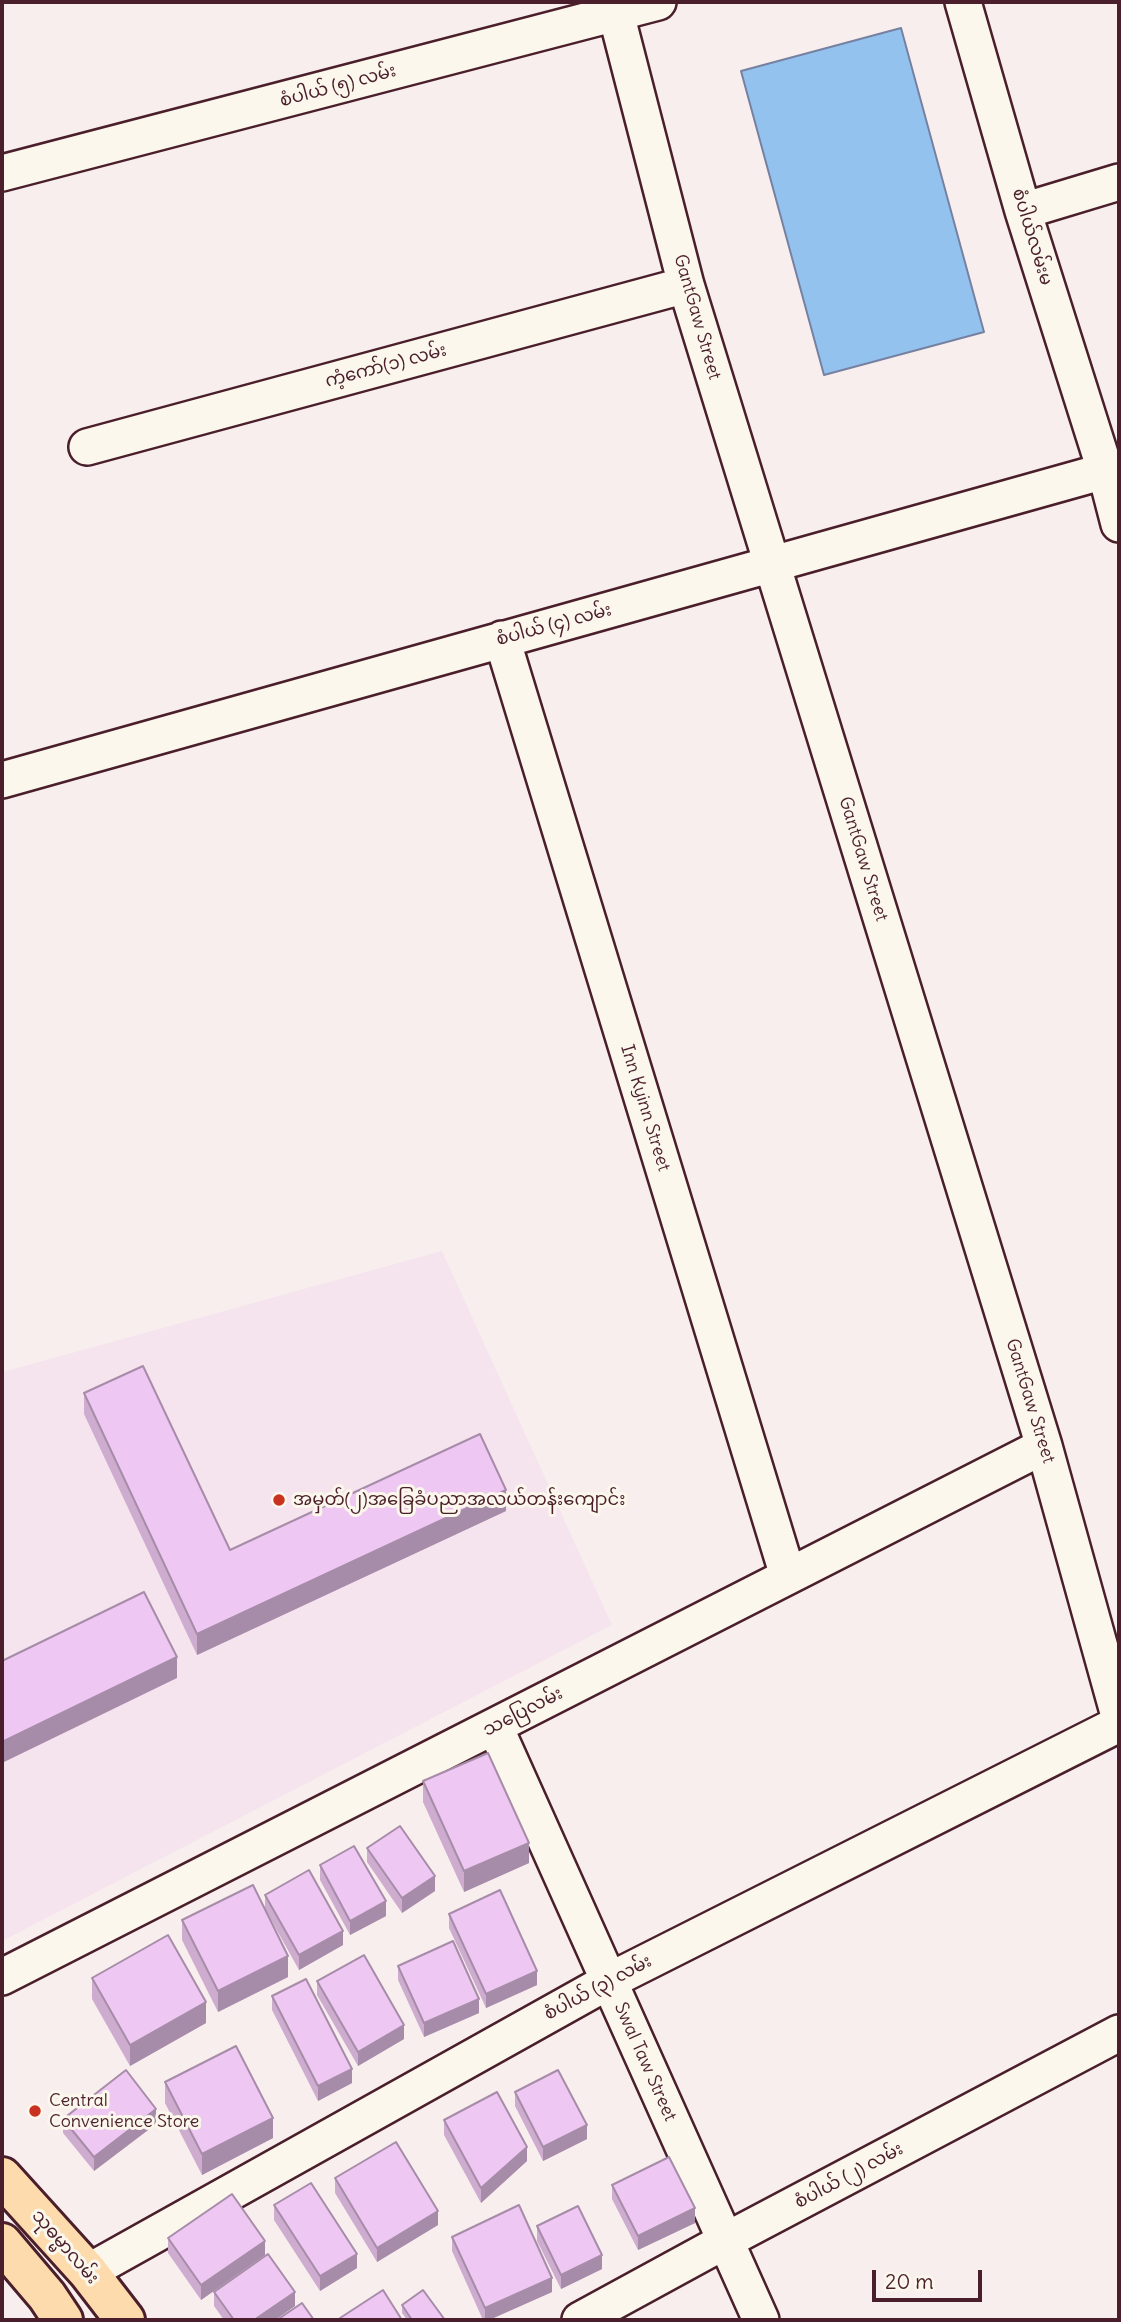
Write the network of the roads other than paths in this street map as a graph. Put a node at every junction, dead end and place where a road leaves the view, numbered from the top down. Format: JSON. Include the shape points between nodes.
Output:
{"nodes":[{"id":1,"x":659,"y":2,"type":"edge"},
{"id":2,"x":963,"y":2,"type":"edge"},
{"id":3,"x":615,"y":7,"type":"edge"},
{"id":4,"x":10,"y":172,"type":"edge"},
{"id":5,"x":1119,"y":182,"type":"edge"},
{"id":6,"x":1023,"y":211,"type":"junction"},
{"id":7,"x":686,"y":285,"type":"junction"},
{"id":8,"x":87,"y":446,"type":"dead end"},
{"id":9,"x":1112,"y":469,"type":"edge"},
{"id":10,"x":1119,"y":524,"type":"edge"},
{"id":11,"x":773,"y":565,"type":"junction"},
{"id":12,"x":502,"y":639,"type":"junction"},
{"id":13,"x":2,"y":780,"type":"edge"},
{"id":14,"x":1044,"y":1446,"type":"junction"},
{"id":15,"x":788,"y":1576,"type":"junction"},
{"id":16,"x":1119,"y":1716,"type":"edge"},
{"id":17,"x":1119,"y":1724,"type":"edge"},
{"id":18,"x":495,"y":1727,"type":"junction"},
{"id":19,"x":2,"y":1977,"type":"edge"},
{"id":20,"x":609,"y":1981,"type":"junction"},
{"id":21,"x":1119,"y":2034,"type":"edge"},
{"id":22,"x":2,"y":2176,"type":"edge"},
{"id":23,"x":725,"y":2241,"type":"junction"},
{"id":24,"x":2,"y":2243,"type":"edge"},
{"id":25,"x":88,"y":2272,"type":"junction"},
{"id":26,"x":63,"y":2320,"type":"edge"},
{"id":27,"x":125,"y":2320,"type":"edge"},
{"id":28,"x":580,"y":2320,"type":"edge"},
{"id":29,"x":761,"y":2320,"type":"edge"}],
"edges":[{"from":1,"to":3,"type":"street","name":"စံပါယ် (၅) လမ်း"},
{"from":2,"to":6,"type":"street","name":"စံပါယ်လမ်းမ"},
{"from":3,"to":4,"type":"street","name":"စံပါယ် (၅) လမ်း"},
{"from":3,"to":7,"type":"street","name":"GantGaw Street"},
{"from":5,"to":6,"type":"street"},
{"from":6,"to":9,"type":"street","name":"စံပါယ်လမ်းမ"},
{"from":7,"to":8,"type":"street","name":"ကံ့ကော်(၁) လမ်း"},
{"from":7,"to":11,"type":"street","name":"GantGaw Street"},
{"from":9,"to":10,"type":"street","name":"စံပါယ်လမ်းမ"},
{"from":9,"to":11,"type":"street","name":"စံပါယ် (၄) လမ်း"},
{"from":11,"to":12,"type":"street","name":"စံပါယ် (၄) လမ်း"},
{"from":11,"to":14,"type":"street","name":"GantGaw Street"},
{"from":12,"to":13,"type":"street","name":"စံပါယ် (၄) လမ်း"},
{"from":12,"to":15,"type":"street","name":"Inn Kyinn Street"},
{"from":14,"to":15,"type":"street","name":"သပြေလမ်း"},
{"from":14,"to":16,"type":"street","name":"GantGaw Street"},
{"from":15,"to":18,"type":"street","name":"သပြေလမ်း"},
{"from":17,"to":20,"type":"street","name":"စံပါယ် (၃) လမ်း"},
{"from":18,"to":19,"type":"street","name":"သပြေလမ်း"},
{"from":18,"to":20,"type":"street","name":"Swal Taw Street"},
{"from":20,"to":23,"type":"street","name":"Swal Taw Street"},
{"from":20,"to":25,"type":"street","name":"စံပါယ် (၃) လမ်း"},
{"from":21,"to":23,"type":"street","name":"စံပါယ် (၂) လမ်း"},
{"from":22,"to":25,"type":"main road","name":"သုဓမ္မာလမ်း"},
{"from":23,"to":28,"type":"street","name":"စံပါယ် (၂) လမ်း"},
{"from":23,"to":29,"type":"street","name":"Swal Taw Street"},
{"from":24,"to":26,"type":"main road"},
{"from":25,"to":27,"type":"main road","name":"သုဓမ္မာလမ်း"}]}
